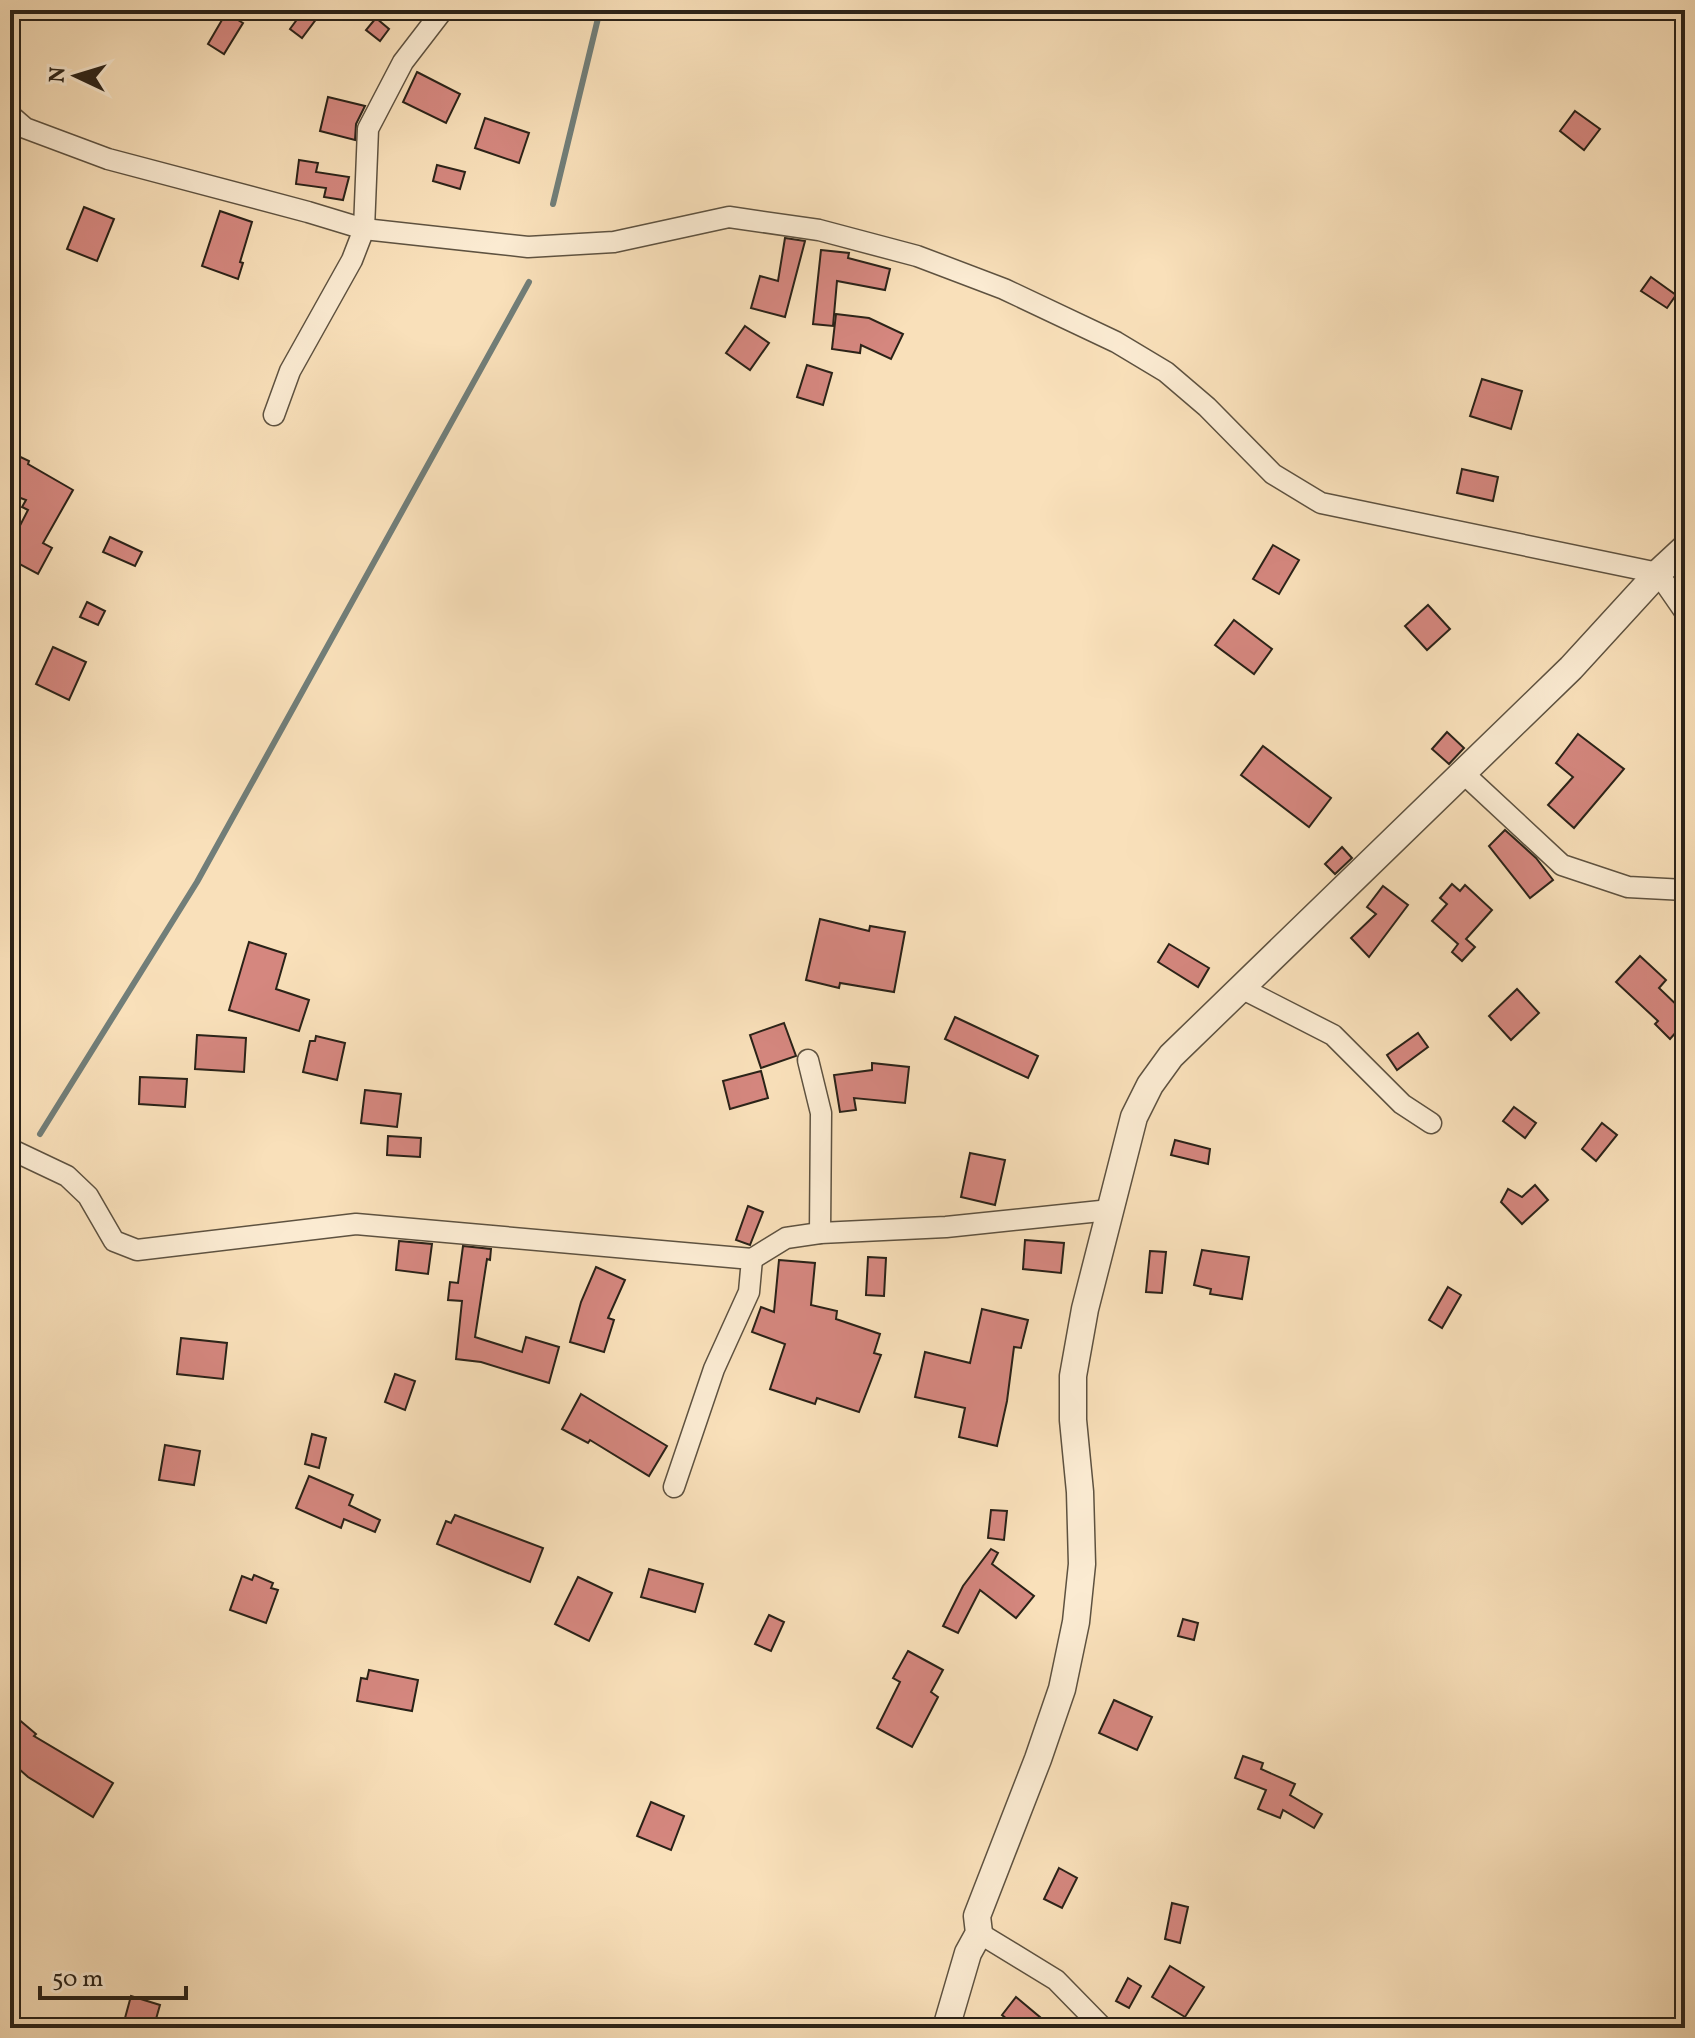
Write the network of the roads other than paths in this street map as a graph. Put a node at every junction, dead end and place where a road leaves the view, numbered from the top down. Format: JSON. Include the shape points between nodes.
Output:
{"nodes":[{"id":1,"x":443,"y":10,"type":"edge"},
{"id":2,"x":10,"y":115,"type":"edge"},
{"id":3,"x":364,"y":229,"type":"junction"},
{"id":4,"x":274,"y":415,"type":"dead end"},
{"id":5,"x":1685,"y":548,"type":"edge"},
{"id":6,"x":1658,"y":573,"type":"junction"},
{"id":7,"x":1685,"y":612,"type":"edge"},
{"id":8,"x":1462,"y":772,"type":"junction"},
{"id":9,"x":1685,"y":890,"type":"edge"},
{"id":10,"x":1243,"y":989,"type":"junction"},
{"id":11,"x":808,"y":1060,"type":"dead end"},
{"id":12,"x":1431,"y":1123,"type":"dead end"},
{"id":13,"x":10,"y":1149,"type":"edge"},
{"id":14,"x":1110,"y":1210,"type":"junction"},
{"id":15,"x":820,"y":1233,"type":"junction"},
{"id":16,"x":752,"y":1259,"type":"junction"},
{"id":17,"x":674,"y":1487,"type":"dead end"},
{"id":18,"x":979,"y":1933,"type":"junction"},
{"id":19,"x":946,"y":2028,"type":"edge"},
{"id":20,"x":1103,"y":2028,"type":"edge"}],
"edges":[{"from":1,"to":3,"type":"street","via":[[403,62],[368,129]]},
{"from":2,"to":3,"type":"street","via":[[25,128],[108,159]]},
{"from":3,"to":4,"type":"street","via":[[290,371]]},
{"from":3,"to":6,"type":"street","via":[[528,247],[614,242],[729,217],[819,230],[903,252],[1004,289],[1166,372],[1273,474],[1321,503]]},
{"from":5,"to":6,"type":"street"},
{"from":6,"to":7,"type":"street"},
{"from":6,"to":8,"type":"street","via":[[1571,668]]},
{"from":8,"to":9,"type":"street","via":[[1562,865],[1628,887]]},
{"from":8,"to":10,"type":"street"},
{"from":10,"to":12,"type":"street","via":[[1333,1035],[1402,1104]]},
{"from":10,"to":14,"type":"street","via":[[1171,1056],[1150,1085],[1134,1117]]},
{"from":11,"to":15,"type":"street","via":[[821,1113]]},
{"from":13,"to":16,"type":"street","via":[[67,1176],[88,1196],[114,1241],[137,1250],[356,1224]]},
{"from":14,"to":15,"type":"street"},
{"from":14,"to":18,"type":"street","via":[[1073,1376],[1082,1564],[1076,1622],[1062,1689],[977,1916]]},
{"from":15,"to":16,"type":"street","via":[[786,1238]]},
{"from":16,"to":17,"type":"street","via":[[749,1292],[714,1369]]},
{"from":18,"to":19,"type":"street"},
{"from":18,"to":20,"type":"street","via":[[1056,1980]]}]}
